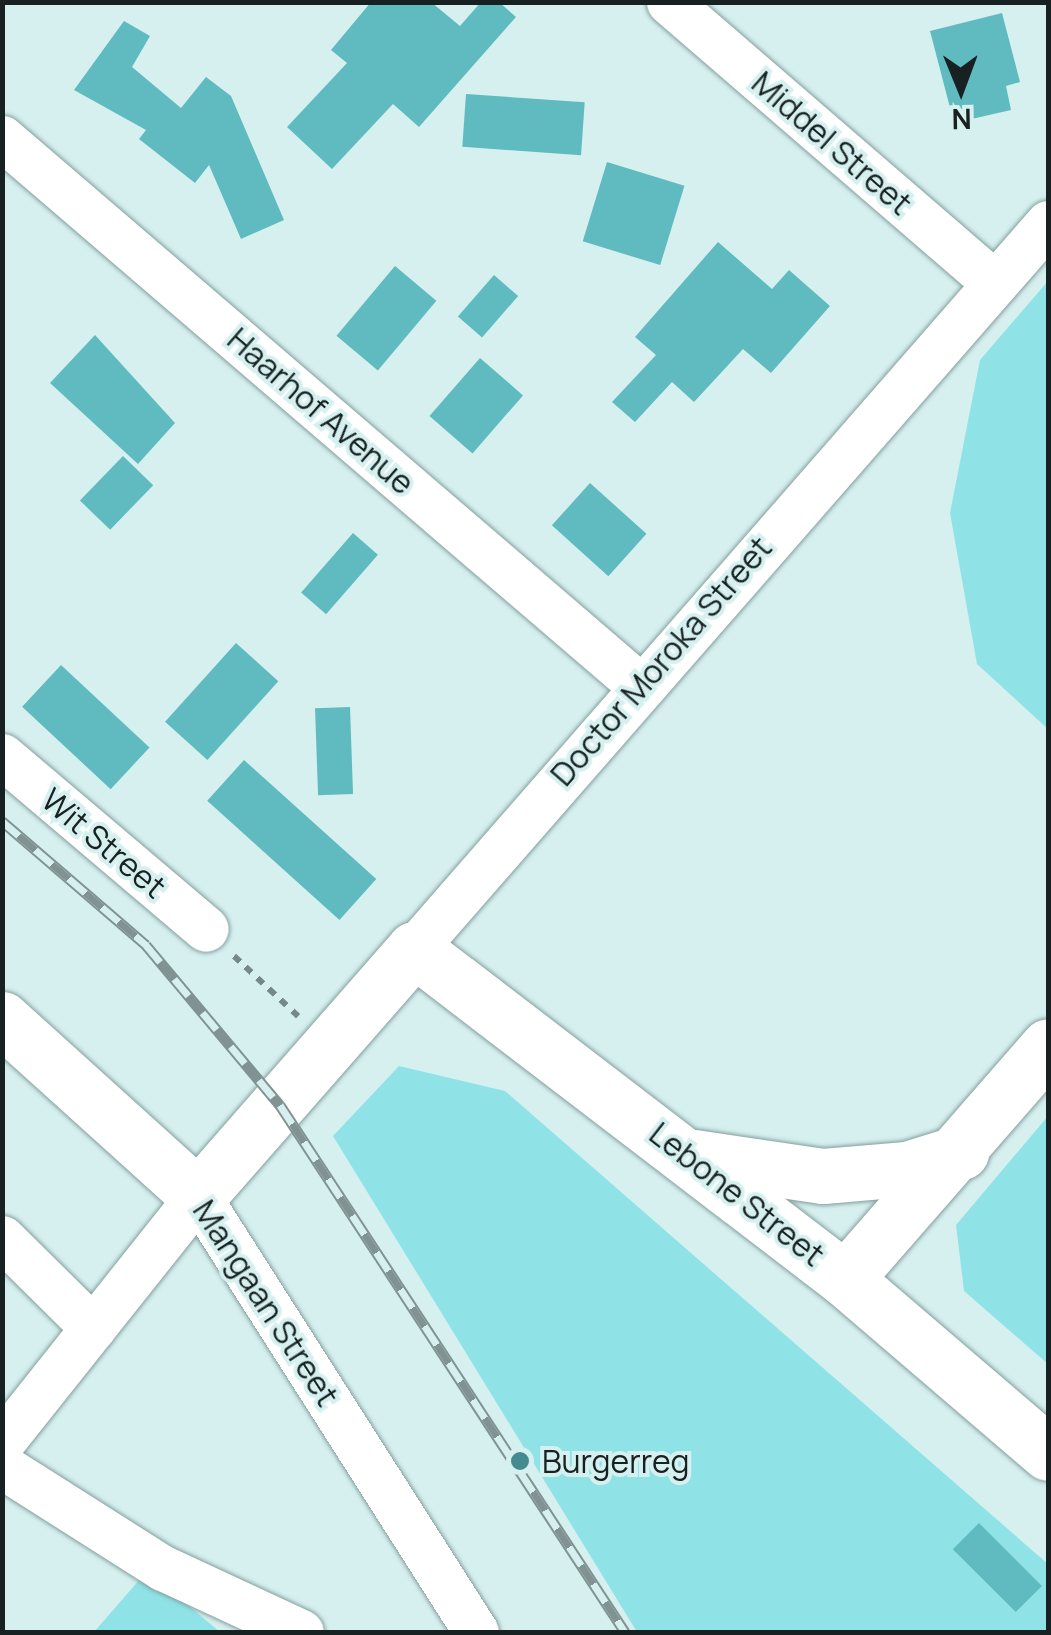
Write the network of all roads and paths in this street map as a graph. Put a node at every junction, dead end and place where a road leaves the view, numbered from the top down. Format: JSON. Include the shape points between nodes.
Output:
{"nodes":[{"id":1,"x":669,"y":2,"type":"edge"},
{"id":2,"x":2,"y":138,"type":"edge"},
{"id":3,"x":1048,"y":223,"type":"edge"},
{"id":4,"x":994,"y":283,"type":"junction"},
{"id":5,"x":639,"y":685,"type":"junction"},
{"id":6,"x":2,"y":756,"type":"edge"},
{"id":7,"x":206,"y":929,"type":"joint"},
{"id":8,"x":414,"y":949,"type":"junction"},
{"id":9,"x":2,"y":1019,"type":"edge"},
{"id":10,"x":1048,"y":1046,"type":"edge"},
{"id":11,"x":331,"y":1048,"type":"junction"},
{"id":12,"x":962,"y":1152,"type":"junction"},
{"id":13,"x":691,"y":1156,"type":"junction"},
{"id":14,"x":198,"y":1196,"type":"junction"},
{"id":15,"x":2,"y":1238,"type":"edge"},
{"id":16,"x":845,"y":1279,"type":"junction"},
{"id":17,"x":93,"y":1328,"type":"junction"},
{"id":18,"x":2,"y":1442,"type":"edge"},
{"id":19,"x":1048,"y":1454,"type":"edge"},
{"id":20,"x":2,"y":1466,"type":"edge"},
{"id":21,"x":301,"y":1632,"type":"edge"},
{"id":22,"x":476,"y":1632,"type":"edge"}],
"edges":[{"from":1,"to":4,"type":"street","name":"Middel Street"},
{"from":2,"to":5,"type":"street","name":"Haarhof Avenue"},
{"from":3,"to":4,"type":"street","name":"Doctor Moroka Street"},
{"from":4,"to":5,"type":"street","name":"Doctor Moroka Street"},
{"from":5,"to":8,"type":"street","name":"Doctor Moroka Street"},
{"from":6,"to":7,"type":"street","name":"Wit Street"},
{"from":7,"to":11,"type":"path"},
{"from":8,"to":11,"type":"street","name":"Doctor Moroka Street"},
{"from":8,"to":13,"type":"street","name":"Lebone Street"},
{"from":9,"to":14,"type":"street","name":"Mangaan Street"},
{"from":10,"to":12,"type":"street"},
{"from":11,"to":14,"type":"street","name":"Doctor Moroka Street"},
{"from":12,"to":13,"type":"street","via":[[907,1170],[823,1176]]},
{"from":12,"to":16,"type":"street"},
{"from":13,"to":16,"type":"street","name":"Lebone Street"},
{"from":14,"to":17,"type":"street"},
{"from":14,"to":22,"type":"street","name":"Mangaan Street"},
{"from":15,"to":17,"type":"street"},
{"from":16,"to":19,"type":"street","name":"Lebone Street"},
{"from":17,"to":18,"type":"street"},
{"from":20,"to":21,"type":"street","via":[[163,1568]]}]}
